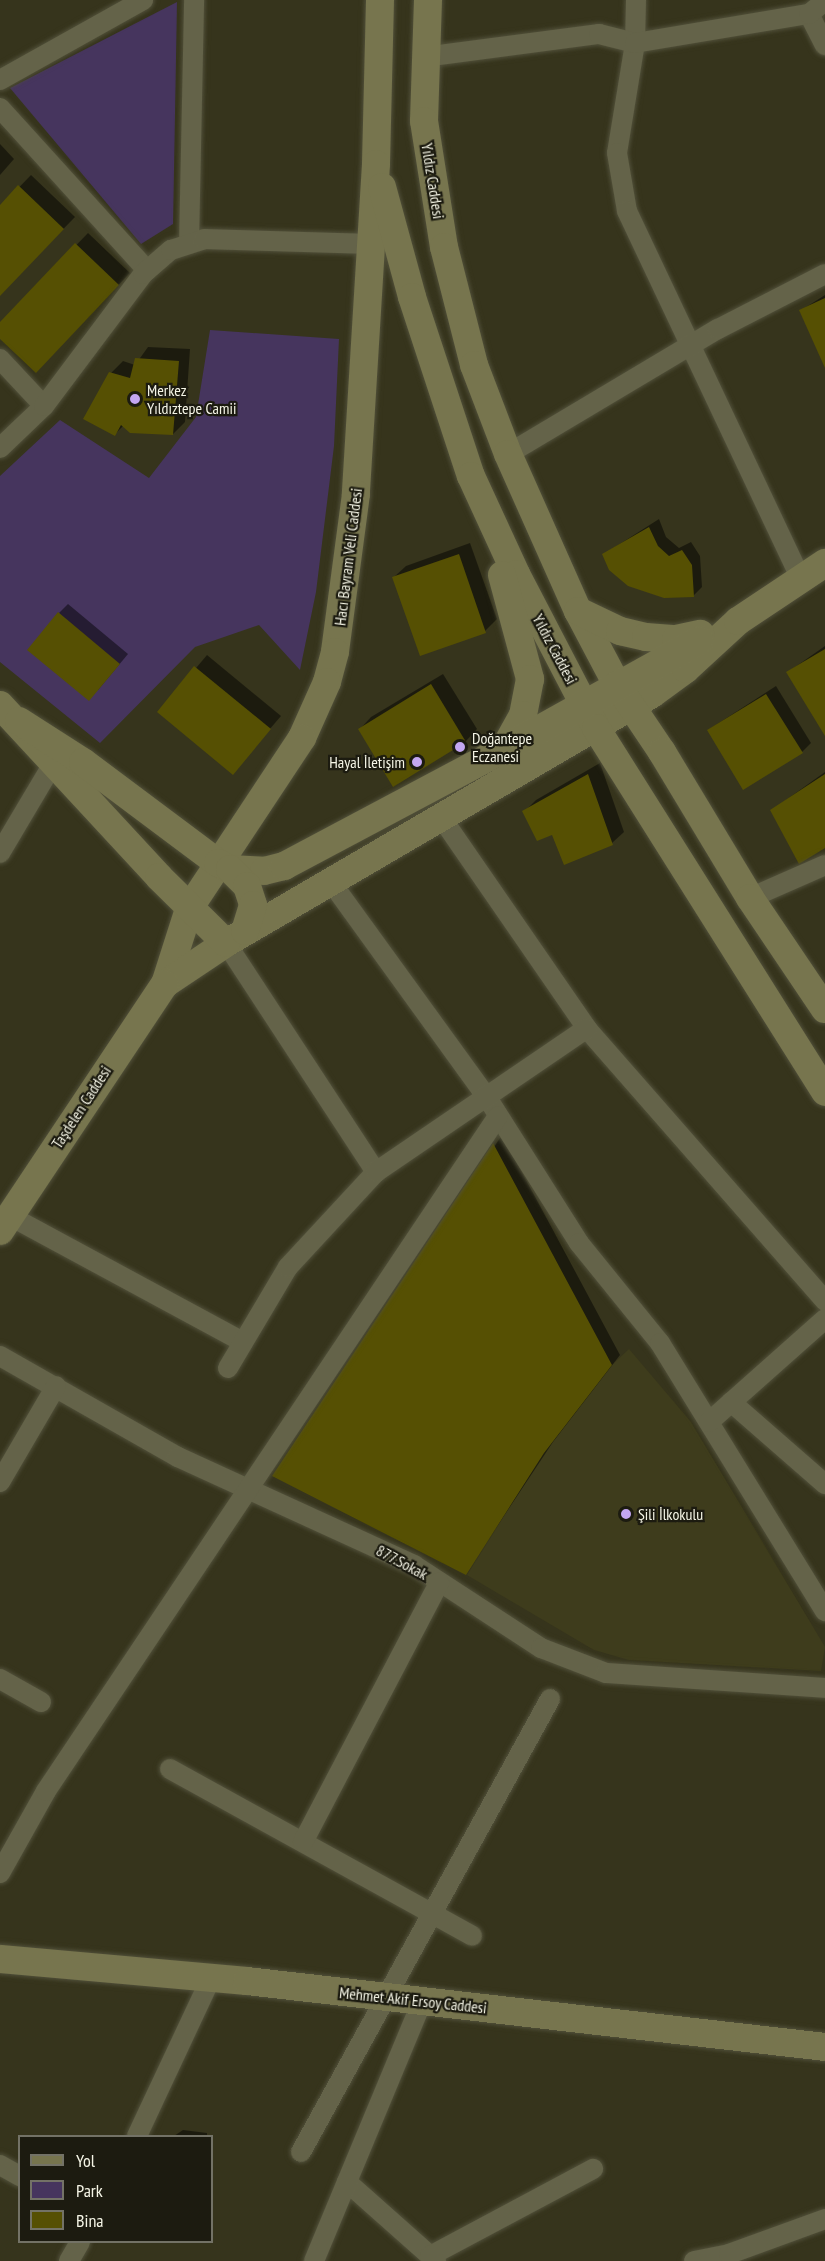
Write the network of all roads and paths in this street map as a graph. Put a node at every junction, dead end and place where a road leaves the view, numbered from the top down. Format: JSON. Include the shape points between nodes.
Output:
{"nodes":[{"id":1,"x":143,"y":0,"type":"edge"},
{"id":2,"x":194,"y":0,"type":"edge"},
{"id":3,"x":380,"y":0,"type":"edge"},
{"id":4,"x":428,"y":0,"type":"edge"},
{"id":5,"x":636,"y":0,"type":"edge"},
{"id":6,"x":825,"y":1,"type":"edge"},
{"id":7,"x":809,"y":14,"type":"junction"},
{"id":8,"x":635,"y":44,"type":"junction"},
{"id":9,"x":825,"y":45,"type":"edge"},
{"id":10,"x":424,"y":57,"type":"junction"},
{"id":11,"x":0,"y":80,"type":"edge"},
{"id":12,"x":0,"y":108,"type":"edge"},
{"id":13,"x":376,"y":164,"type":"junction"},
{"id":14,"x":189,"y":244,"type":"junction"},
{"id":15,"x":370,"y":244,"type":"junction"},
{"id":16,"x":147,"y":270,"type":"junction"},
{"id":17,"x":825,"y":274,"type":"edge"},
{"id":18,"x":689,"y":346,"type":"junction"},
{"id":19,"x":0,"y":359,"type":"edge"},
{"id":20,"x":44,"y":406,"type":"junction"},
{"id":21,"x":0,"y":448,"type":"edge"},
{"id":22,"x":508,"y":454,"type":"junction"},
{"id":23,"x":471,"y":476,"type":"junction"},
{"id":24,"x":825,"y":563,"type":"edge"},
{"id":25,"x":800,"y":577,"type":"junction"},
{"id":26,"x":578,"y":611,"type":"junction"},
{"id":27,"x":727,"y":626,"type":"junction"},
{"id":28,"x":624,"y":696,"type":"junction"},
{"id":29,"x":10,"y":713,"type":"edge"},
{"id":30,"x":590,"y":716,"type":"junction"},
{"id":31,"x":504,"y":749,"type":"junction"},
{"id":32,"x":54,"y":762,"type":"junction"},
{"id":33,"x":441,"y":817,"type":"junction"},
{"id":34,"x":0,"y":853,"type":"edge"},
{"id":35,"x":825,"y":865,"type":"edge"},
{"id":36,"x":224,"y":866,"type":"junction"},
{"id":37,"x":331,"y":882,"type":"junction"},
{"id":38,"x":750,"y":898,"type":"junction"},
{"id":39,"x":189,"y":909,"type":"junction"},
{"id":40,"x":236,"y":937,"type":"junction"},
{"id":41,"x":165,"y":984,"type":"junction"},
{"id":42,"x":825,"y":1009,"type":"edge"},
{"id":43,"x":587,"y":1028,"type":"junction"},
{"id":44,"x":825,"y":1092,"type":"edge"},
{"id":45,"x":488,"y":1099,"type":"junction"},
{"id":46,"x":498,"y":1116,"type":"junction"},
{"id":47,"x":376,"y":1172,"type":"junction"},
{"id":48,"x":5,"y":1223,"type":"edge"},
{"id":49,"x":825,"y":1301,"type":"edge"},
{"id":50,"x":825,"y":1319,"type":"edge"},
{"id":51,"x":243,"y":1342,"type":"junction"},
{"id":52,"x":0,"y":1356,"type":"edge"},
{"id":53,"x":228,"y":1368,"type":"dead end"},
{"id":54,"x":56,"y":1386,"type":"junction"},
{"id":55,"x":731,"y":1402,"type":"junction"},
{"id":56,"x":709,"y":1422,"type":"junction"},
{"id":57,"x":0,"y":1482,"type":"edge"},
{"id":58,"x":825,"y":1484,"type":"edge"},
{"id":59,"x":250,"y":1490,"type":"junction"},
{"id":60,"x":439,"y":1583,"type":"junction"},
{"id":61,"x":825,"y":1611,"type":"edge"},
{"id":62,"x":0,"y":1679,"type":"edge"},
{"id":63,"x":825,"y":1688,"type":"edge"},
{"id":64,"x":550,"y":1699,"type":"dead end"},
{"id":65,"x":41,"y":1702,"type":"dead end"},
{"id":66,"x":170,"y":1769,"type":"dead end"},
{"id":67,"x":303,"y":1842,"type":"junction"},
{"id":68,"x":0,"y":1873,"type":"edge"},
{"id":69,"x":430,"y":1913,"type":"junction"},
{"id":70,"x":472,"y":1936,"type":"dead end"},
{"id":71,"x":0,"y":1959,"type":"edge"},
{"id":72,"x":211,"y":1978,"type":"junction"},
{"id":73,"x":383,"y":1996,"type":"junction"},
{"id":74,"x":422,"y":2001,"type":"junction"},
{"id":75,"x":825,"y":2047,"type":"edge"},
{"id":76,"x":137,"y":2135,"type":"edge"},
{"id":77,"x":301,"y":2152,"type":"dead end"},
{"id":78,"x":0,"y":2165,"type":"edge"},
{"id":79,"x":593,"y":2169,"type":"dead end"},
{"id":80,"x":18,"y":2174,"type":"edge"},
{"id":81,"x":347,"y":2182,"type":"junction"},
{"id":82,"x":825,"y":2219,"type":"edge"},
{"id":83,"x":79,"y":2243,"type":"edge"},
{"id":84,"x":433,"y":2258,"type":"edge"},
{"id":85,"x":69,"y":2261,"type":"edge"},
{"id":86,"x":314,"y":2261,"type":"edge"},
{"id":87,"x":694,"y":2261,"type":"edge"}],
"edges":[{"from":1,"to":11,"type":"street"},
{"from":2,"to":14,"type":"street"},
{"from":3,"to":13,"type":"main road"},
{"from":4,"to":10,"type":"main road"},
{"from":5,"to":8,"type":"street"},
{"from":6,"to":7,"type":"street"},
{"from":7,"to":8,"type":"street"},
{"from":7,"to":9,"type":"street"},
{"from":8,"to":10,"type":"street","via":[[599,34]]},
{"from":8,"to":18,"type":"street","via":[[617,153],[627,211]]},
{"from":10,"to":22,"type":"main road","name":"Yıldız Caddesi","via":[[424,121],[444,247],[474,365]]},
{"from":12,"to":16,"type":"street"},
{"from":13,"to":15,"type":"main road","name":"Hacı Bayram Veli Caddesi"},
{"from":13,"to":23,"type":"main road","name":"Yıldız Caddesi","via":[[412,297]]},
{"from":14,"to":15,"type":"street","via":[[204,239]]},
{"from":14,"to":16,"type":"street","via":[[171,250]]},
{"from":15,"to":36,"type":"main road","name":"Hacı Bayram Veli Caddesi","via":[[356,494],[335,652],[327,682],[298,746]]},
{"from":16,"to":20,"type":"street"},
{"from":17,"to":18,"type":"street"},
{"from":18,"to":22,"type":"street"},
{"from":18,"to":25,"type":"street"},
{"from":19,"to":20,"type":"street"},
{"from":20,"to":21,"type":"street"},
{"from":22,"to":26,"type":"main road","name":"Yıldız Caddesi"},
{"from":23,"to":30,"type":"main road","name":"Yıldız Caddesi","via":[[516,574]]},
{"from":23,"to":31,"type":"main road","via":[[530,679],[523,715]]},
{"from":24,"to":25,"type":"main road"},
{"from":25,"to":27,"type":"main road"},
{"from":26,"to":27,"type":"main road","via":[[620,631],[646,637],[676,639]]},
{"from":26,"to":28,"type":"main road","name":"Yıldız Caddesi"},
{"from":27,"to":28,"type":"main road","via":[[686,669]]},
{"from":28,"to":30,"type":"main road"},
{"from":28,"to":38,"type":"main road","name":"Yıldız Caddesi"},
{"from":29,"to":32,"type":"main road"},
{"from":29,"to":36,"type":"main road"},
{"from":30,"to":31,"type":"main road"},
{"from":30,"to":33,"type":"main road"},
{"from":30,"to":44,"type":"main road","name":"Yıldız Caddesi"},
{"from":31,"to":36,"type":"main road","via":[[284,866],[264,871]]},
{"from":32,"to":34,"type":"street"},
{"from":32,"to":39,"type":"main road"},
{"from":33,"to":37,"type":"main road"},
{"from":33,"to":43,"type":"street"},
{"from":35,"to":38,"type":"street"},
{"from":36,"to":39,"type":"main road","name":"Hacı Bayram Veli Caddesi"},
{"from":36,"to":40,"type":"main road","via":[[246,886],[253,905]]},
{"from":37,"to":40,"type":"main road"},
{"from":37,"to":45,"type":"street"},
{"from":38,"to":42,"type":"main road","name":"Yıldız Caddesi"},
{"from":39,"to":40,"type":"main road"},
{"from":39,"to":41,"type":"main road","name":"Hacı Bayram Veli Caddesi"},
{"from":40,"to":41,"type":"main road"},
{"from":40,"to":47,"type":"street"},
{"from":41,"to":48,"type":"main road","name":"Taşdelen Caddesi"},
{"from":43,"to":45,"type":"street"},
{"from":43,"to":49,"type":"street"},
{"from":45,"to":46,"type":"street"},
{"from":45,"to":47,"type":"street"},
{"from":46,"to":56,"type":"street","via":[[579,1243],[660,1343]]},
{"from":46,"to":59,"type":"street"},
{"from":47,"to":51,"type":"street","via":[[288,1267]]},
{"from":48,"to":51,"type":"street"},
{"from":50,"to":55,"type":"street"},
{"from":51,"to":53,"type":"street"},
{"from":52,"to":54,"type":"street","name":"877.Sokak"},
{"from":54,"to":57,"type":"street"},
{"from":54,"to":59,"type":"street","name":"877.Sokak","via":[[178,1457]]},
{"from":55,"to":56,"type":"street"},
{"from":55,"to":58,"type":"street"},
{"from":56,"to":61,"type":"street"},
{"from":59,"to":60,"type":"street","name":"877.Sokak","via":[[414,1566]]},
{"from":59,"to":68,"type":"street","via":[[46,1791]]},
{"from":60,"to":63,"type":"street","name":"877.Sokak","via":[[541,1648],[606,1673]]},
{"from":60,"to":67,"type":"street"},
{"from":62,"to":65,"type":"street"},
{"from":64,"to":69,"type":"street"},
{"from":66,"to":67,"type":"street"},
{"from":67,"to":69,"type":"street"},
{"from":69,"to":70,"type":"street"},
{"from":69,"to":73,"type":"street"},
{"from":71,"to":72,"type":"main road","name":"Mehmet Akif Ersoy Caddesi"},
{"from":72,"to":73,"type":"main road","name":"Mehmet Akif Ersoy Caddesi"},
{"from":72,"to":76,"type":"street"},
{"from":73,"to":74,"type":"main road","name":"Mehmet Akif Ersoy Caddesi"},
{"from":73,"to":77,"type":"street"},
{"from":74,"to":75,"type":"main road","name":"Mehmet Akif Ersoy Caddesi"},
{"from":74,"to":81,"type":"street"},
{"from":78,"to":80,"type":"street"},
{"from":79,"to":84,"type":"street"},
{"from":81,"to":84,"type":"street"},
{"from":81,"to":86,"type":"street"},
{"from":82,"to":87,"type":"street","via":[[729,2254]]},
{"from":83,"to":85,"type":"street"}]}
